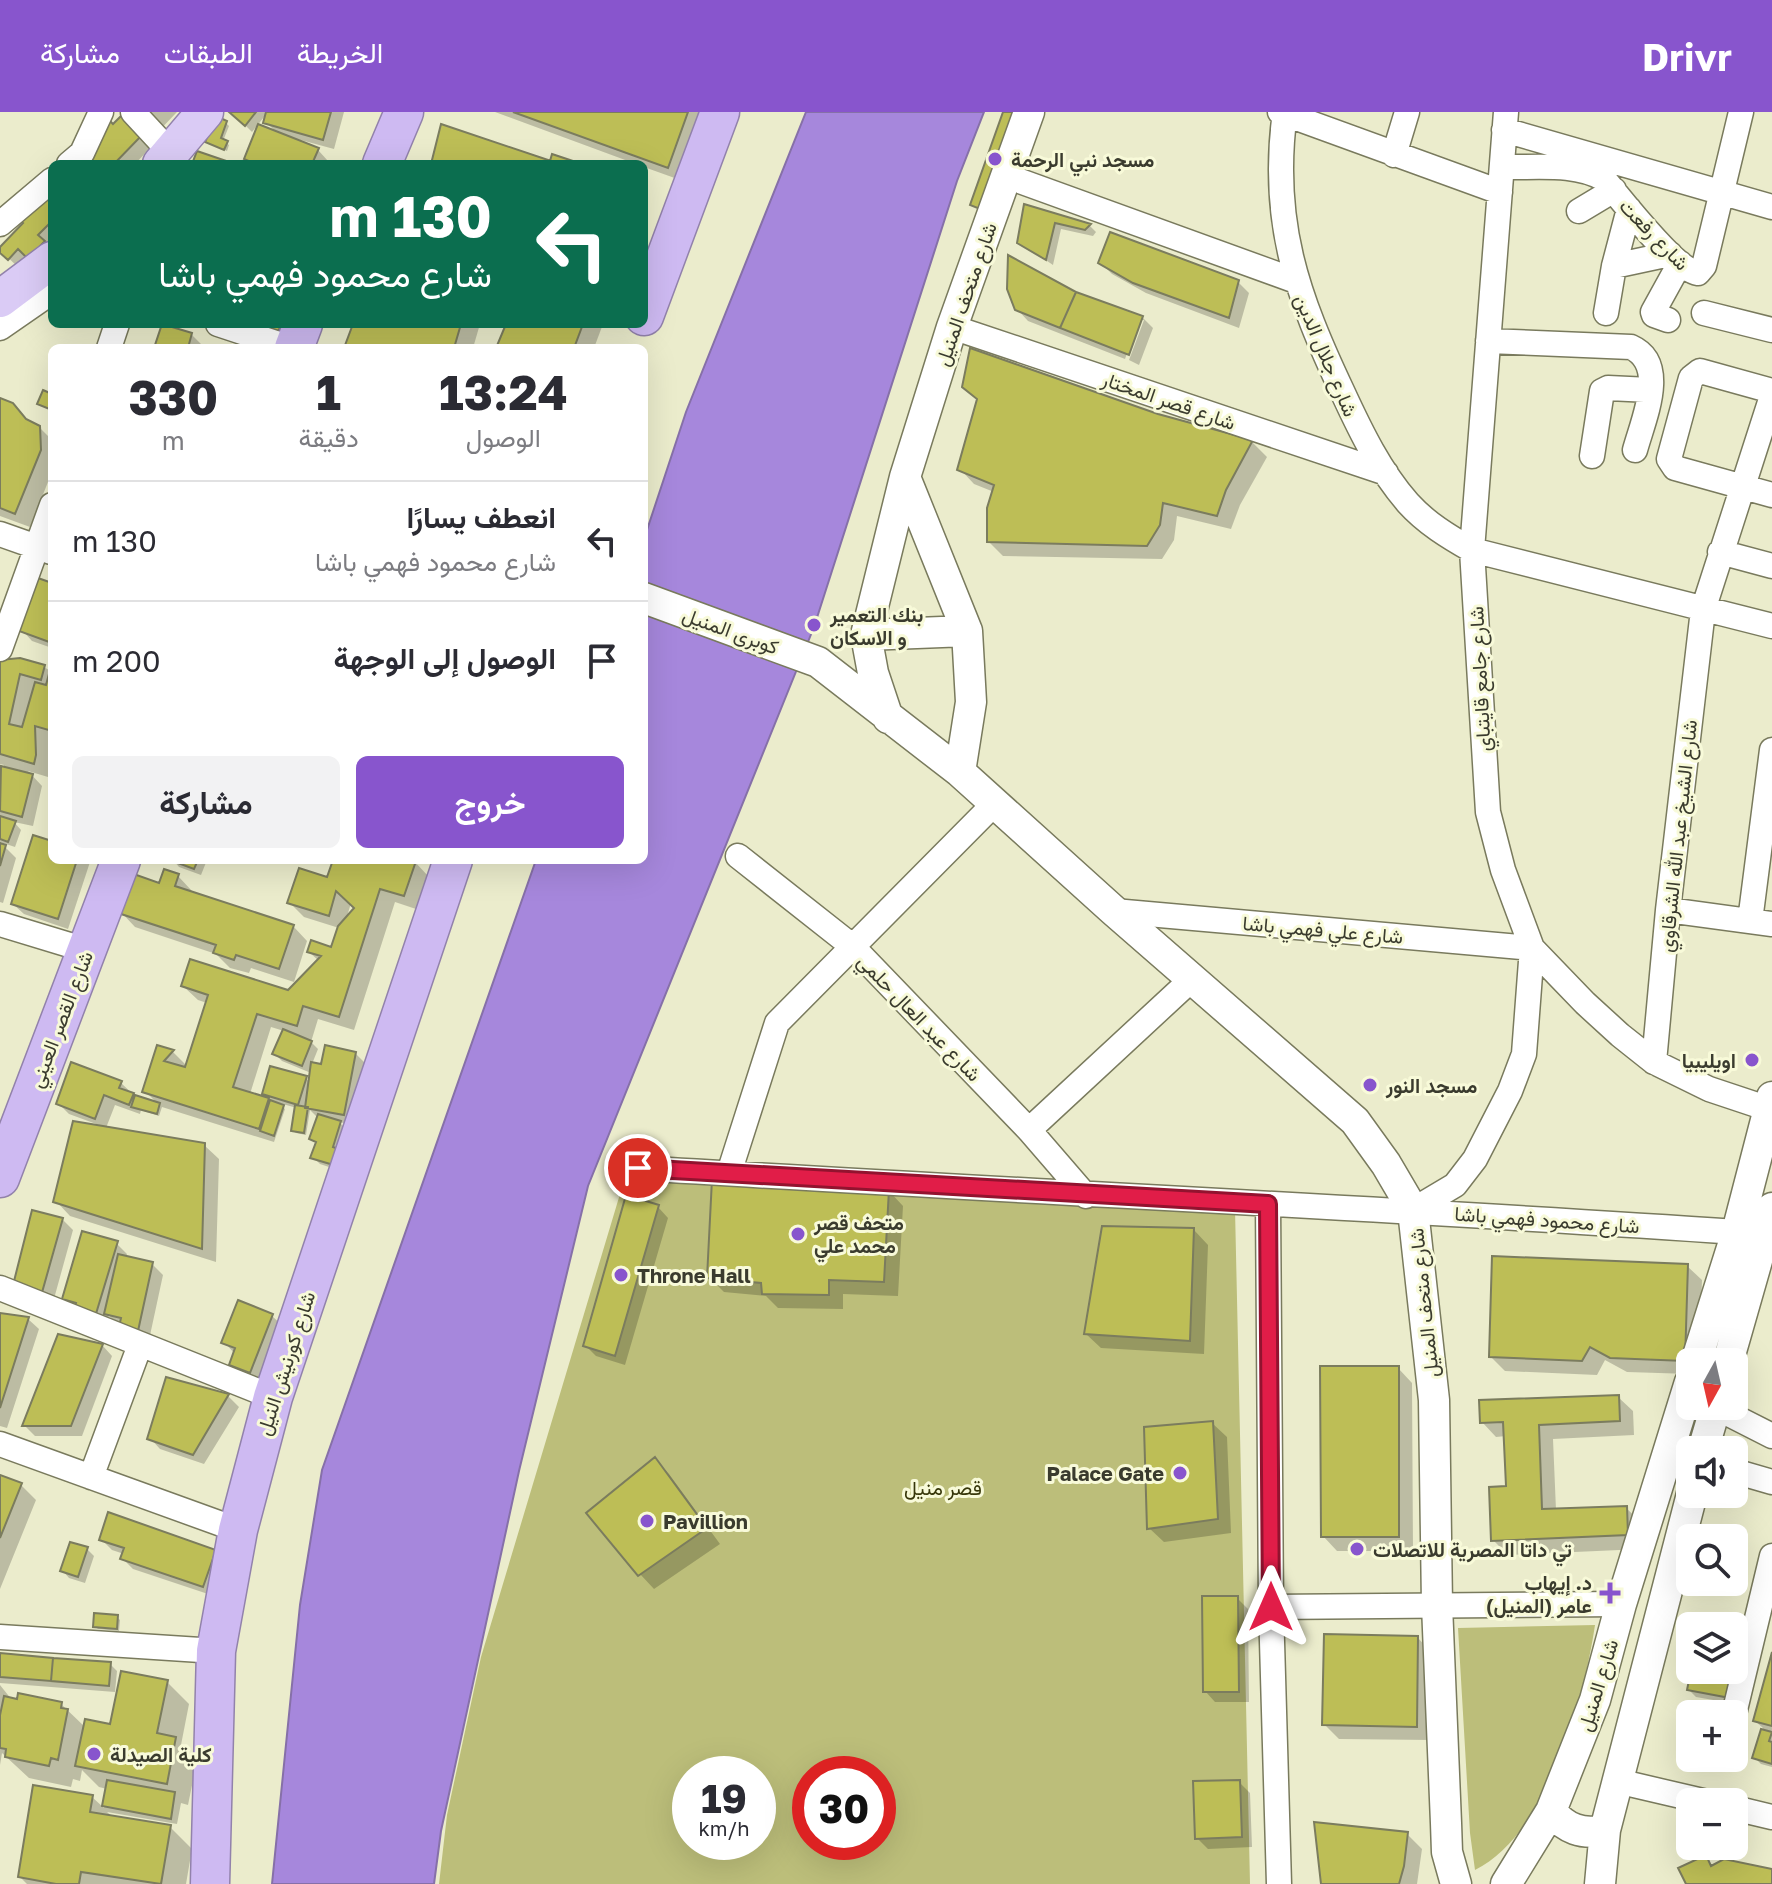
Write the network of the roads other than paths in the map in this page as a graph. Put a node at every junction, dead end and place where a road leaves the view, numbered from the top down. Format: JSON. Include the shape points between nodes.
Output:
{"nodes":[{"id":1,"x":101,"y":112,"type":"edge"},
{"id":2,"x":133,"y":112,"type":"edge"},
{"id":3,"x":205,"y":112,"type":"edge"},
{"id":4,"x":383,"y":112,"type":"edge"},
{"id":5,"x":404,"y":112,"type":"edge"},
{"id":6,"x":720,"y":112,"type":"edge"},
{"id":7,"x":1029,"y":112,"type":"edge"},
{"id":8,"x":1407,"y":112,"type":"edge"},
{"id":9,"x":1741,"y":112,"type":"edge"},
{"id":10,"x":1283,"y":113,"type":"edge"},
{"id":11,"x":1505,"y":121,"type":"edge"},
{"id":12,"x":1394,"y":155,"type":"junction"},
{"id":13,"x":167,"y":159,"type":"edge"},
{"id":14,"x":74,"y":160,"type":"edge"},
{"id":15,"x":365,"y":160,"type":"edge"},
{"id":16,"x":384,"y":160,"type":"edge"},
{"id":17,"x":1006,"y":176,"type":"junction"},
{"id":18,"x":1501,"y":180,"type":"junction"},
{"id":19,"x":48,"y":183,"type":"edge"},
{"id":20,"x":1722,"y":193,"type":"junction"},
{"id":21,"x":1621,"y":200,"type":"junction"},
{"id":22,"x":1772,"y":207,"type":"edge"},
{"id":23,"x":1579,"y":211,"type":"dead end"},
{"id":24,"x":0,"y":224,"type":"edge"},
{"id":25,"x":1675,"y":258,"type":"junction"},
{"id":26,"x":48,"y":263,"type":"edge"},
{"id":27,"x":1614,"y":266,"type":"junction"},
{"id":28,"x":1296,"y":281,"type":"junction"},
{"id":29,"x":48,"y":295,"type":"edge"},
{"id":30,"x":0,"y":299,"type":"edge"},
{"id":31,"x":648,"y":305,"type":"edge"},
{"id":32,"x":1606,"y":313,"type":"dead end"},
{"id":33,"x":1704,"y":313,"type":"dead end"},
{"id":34,"x":1668,"y":320,"type":"dead end"},
{"id":35,"x":952,"y":327,"type":"junction"},
{"id":36,"x":0,"y":328,"type":"edge"},
{"id":37,"x":230,"y":328,"type":"edge"},
{"id":38,"x":1772,"y":330,"type":"edge"},
{"id":39,"x":1488,"y":341,"type":"junction"},
{"id":40,"x":280,"y":344,"type":"edge"},
{"id":41,"x":1650,"y":390,"type":"junction"},
{"id":42,"x":1772,"y":394,"type":"edge"},
{"id":43,"x":1635,"y":450,"type":"dead end"},
{"id":44,"x":1592,"y":456,"type":"dead end"},
{"id":45,"x":1386,"y":473,"type":"junction"},
{"id":46,"x":905,"y":477,"type":"junction"},
{"id":47,"x":1742,"y":486,"type":"junction"},
{"id":48,"x":1772,"y":495,"type":"edge"},
{"id":49,"x":48,"y":527,"type":"edge"},
{"id":50,"x":0,"y":534,"type":"edge"},
{"id":51,"x":44,"y":549,"type":"edge"},
{"id":52,"x":1472,"y":550,"type":"junction"},
{"id":53,"x":1720,"y":552,"type":"junction"},
{"id":54,"x":1772,"y":566,"type":"edge"},
{"id":55,"x":648,"y":599,"type":"edge"},
{"id":56,"x":1703,"y":610,"type":"junction"},
{"id":57,"x":1772,"y":626,"type":"edge"},
{"id":58,"x":967,"y":631,"type":"junction"},
{"id":59,"x":866,"y":635,"type":"junction"},
{"id":60,"x":0,"y":649,"type":"edge"},
{"id":61,"x":818,"y":662,"type":"joint"},
{"id":62,"x":888,"y":718,"type":"junction"},
{"id":63,"x":1772,"y":750,"type":"edge"},
{"id":64,"x":960,"y":772,"type":"junction"},
{"id":65,"x":995,"y":803,"type":"junction"},
{"id":66,"x":738,"y":856,"type":"dead end"},
{"id":67,"x":119,"y":864,"type":"edge"},
{"id":68,"x":452,"y":864,"type":"edge"},
{"id":69,"x":1668,"y":910,"type":"junction"},
{"id":70,"x":1114,"y":911,"type":"junction"},
{"id":71,"x":1761,"y":923,"type":"edge"},
{"id":72,"x":0,"y":924,"type":"edge"},
{"id":73,"x":852,"y":946,"type":"junction"},
{"id":74,"x":1532,"y":948,"type":"junction"},
{"id":75,"x":86,"y":950,"type":"junction"},
{"id":76,"x":1192,"y":979,"type":"junction"},
{"id":77,"x":1654,"y":1062,"type":"junction"},
{"id":78,"x":1770,"y":1103,"type":"edge"},
{"id":79,"x":1029,"y":1130,"type":"junction"},
{"id":80,"x":638,"y":1168,"type":"dead end"},
{"id":81,"x":729,"y":1173,"type":"junction"},
{"id":82,"x":0,"y":1178,"type":"edge"},
{"id":83,"x":1086,"y":1196,"type":"junction"},
{"id":84,"x":1268,"y":1204,"type":"junction"},
{"id":85,"x":1413,"y":1210,"type":"junction"},
{"id":86,"x":1761,"y":1228,"type":"edge"},
{"id":87,"x":0,"y":1288,"type":"edge"},
{"id":88,"x":140,"y":1345,"type":"junction"},
{"id":89,"x":1703,"y":1348,"type":"edge"},
{"id":90,"x":1731,"y":1348,"type":"edge"},
{"id":91,"x":273,"y":1397,"type":"junction"},
{"id":92,"x":1678,"y":1420,"type":"edge"},
{"id":93,"x":1741,"y":1420,"type":"edge"},
{"id":94,"x":1772,"y":1436,"type":"edge"},
{"id":95,"x":0,"y":1444,"type":"edge"},
{"id":96,"x":1748,"y":1475,"type":"edge"},
{"id":97,"x":91,"y":1477,"type":"junction"},
{"id":98,"x":1772,"y":1482,"type":"edge"},
{"id":99,"x":1688,"y":1508,"type":"edge"},
{"id":100,"x":238,"y":1530,"type":"junction"},
{"id":101,"x":1772,"y":1556,"type":"edge"},
{"id":102,"x":1621,"y":1604,"type":"junction"},
{"id":103,"x":1437,"y":1605,"type":"junction"},
{"id":104,"x":1271,"y":1607,"type":"junction"},
{"id":105,"x":0,"y":1637,"type":"edge"},
{"id":106,"x":216,"y":1651,"type":"junction"},
{"id":107,"x":1737,"y":1700,"type":"edge"},
{"id":108,"x":1617,"y":1781,"type":"junction"},
{"id":109,"x":1676,"y":1795,"type":"edge"},
{"id":110,"x":1551,"y":1811,"type":"junction"},
{"id":111,"x":1748,"y":1811,"type":"edge"},
{"id":112,"x":1772,"y":1817,"type":"edge"},
{"id":113,"x":1605,"y":1830,"type":"junction"},
{"id":114,"x":210,"y":1884,"type":"edge"},
{"id":115,"x":1279,"y":1884,"type":"edge"},
{"id":116,"x":1456,"y":1884,"type":"edge"},
{"id":117,"x":1506,"y":1884,"type":"edge"},
{"id":118,"x":1600,"y":1884,"type":"edge"}],
"edges":[{"from":1,"to":14,"type":"street"},
{"from":2,"to":13,"type":"street"},
{"from":3,"to":13,"type":"main road"},
{"from":4,"to":15,"type":"highway"},
{"from":5,"to":16,"type":"highway"},
{"from":6,"to":31,"type":"highway"},
{"from":7,"to":17,"type":"street","name":"شارع متحف المنيل"},
{"from":8,"to":12,"type":"street"},
{"from":9,"to":20,"type":"street","name":"شارع رفعت"},
{"from":10,"to":12,"type":"street","name":"شارع رفعت"},
{"from":10,"to":28,"type":"street","name":"شارع جلال الدين","via":[[1281,198]]},
{"from":11,"to":18,"type":"street","name":"شارع جامع قايتباي"},
{"from":11,"to":20,"type":"street"},
{"from":12,"to":18,"type":"street","name":"شارع رفعت"},
{"from":17,"to":28,"type":"street"},
{"from":17,"to":35,"type":"street","name":"شارع متحف المنيل"},
{"from":18,"to":21,"type":"street","name":"شارع رفعت","via":[[1573,169],[1604,179]]},
{"from":18,"to":39,"type":"street","name":"شارع جامع قايتباي"},
{"from":19,"to":24,"type":"street"},
{"from":20,"to":22,"type":"street"},
{"from":20,"to":25,"type":"street","name":"شارع رفعت","via":[[1703,269],[1694,274]]},
{"from":21,"to":23,"type":"street"},
{"from":21,"to":25,"type":"street","name":"شارع رفعت"},
{"from":21,"to":27,"type":"street"},
{"from":25,"to":27,"type":"street"},
{"from":25,"to":34,"type":"street","via":[[1653,312]]},
{"from":26,"to":30,"type":"main road"},
{"from":27,"to":32,"type":"street"},
{"from":28,"to":45,"type":"street","name":"شارع جلال الدين","via":[[1335,376]]},
{"from":29,"to":36,"type":"street"},
{"from":33,"to":38,"type":"street"},
{"from":35,"to":45,"type":"street","name":"شارع قصر المختار"},
{"from":35,"to":46,"type":"street","name":"شارع متحف المنيل"},
{"from":37,"to":40,"type":"street"},
{"from":39,"to":41,"type":"street","via":[[1631,347],[1649,363]]},
{"from":39,"to":52,"type":"street","name":"شارع جامع قايتباي"},
{"from":41,"to":43,"type":"street"},
{"from":41,"to":44,"type":"street","via":[[1602,391]]},
{"from":42,"to":47,"type":"street","name":"شارع الشيخ عبد الله الشرقاوي"},
{"from":42,"to":47,"type":"street","via":[[1700,371],[1691,378],[1671,464]]},
{"from":45,"to":52,"type":"street","name":"شارع جلال الدين","via":[[1410,505]]},
{"from":46,"to":58,"type":"street"},
{"from":46,"to":59,"type":"street","name":"شارع متحف المنيل"},
{"from":47,"to":48,"type":"street"},
{"from":47,"to":53,"type":"street","name":"شارع الشيخ عبد الله الشرقاوي"},
{"from":49,"to":51,"type":"street"},
{"from":50,"to":51,"type":"street"},
{"from":51,"to":60,"type":"street"},
{"from":52,"to":56,"type":"street","name":"شارع جلال الدين"},
{"from":52,"to":74,"type":"street","name":"شارع جامع قايتباي","via":[[1488,812]]},
{"from":53,"to":54,"type":"street"},
{"from":53,"to":56,"type":"street","name":"شارع الشيخ عبد الله الشرقاوي"},
{"from":55,"to":61,"type":"street","name":"كوبرى المنيل"},
{"from":56,"to":57,"type":"street","name":"شارع جلال الدين"},
{"from":56,"to":69,"type":"street","name":"شارع الشيخ عبد الله الشرقاوي"},
{"from":58,"to":59,"type":"street"},
{"from":58,"to":64,"type":"street","via":[[971,702]]},
{"from":59,"to":62,"type":"street","name":"شارع متحف المنيل"},
{"from":61,"to":62,"type":"street","name":"شارع متحف المنيل"},
{"from":62,"to":64,"type":"street","name":"شارع متحف المنيل"},
{"from":63,"to":71,"type":"street"},
{"from":64,"to":65,"type":"street","name":"شارع متحف المنيل"},
{"from":65,"to":70,"type":"street","name":"شارع متحف المنيل"},
{"from":65,"to":73,"type":"street"},
{"from":66,"to":73,"type":"street","name":"شارع عبد العال حلمي"},
{"from":67,"to":75,"type":"highway","name":"شارع القصر العيني"},
{"from":68,"to":91,"type":"highway","name":"شارع كورنيش النيل"},
{"from":69,"to":71,"type":"street"},
{"from":69,"to":77,"type":"street","name":"شارع الشيخ عبد الله الشرقاوي"},
{"from":70,"to":74,"type":"street","name":"شارع علي فهمي باشا"},
{"from":70,"to":76,"type":"street","name":"شارع متحف المنيل"},
{"from":72,"to":75,"type":"street"},
{"from":73,"to":79,"type":"street","name":"شارع عبد العال حلمي"},
{"from":73,"to":81,"type":"street","via":[[777,1023]]},
{"from":74,"to":77,"type":"street","name":"شارع جامع قايتباي","via":[[1585,1003]]},
{"from":74,"to":85,"type":"street","via":[[1524,1054],[1510,1091],[1475,1159],[1455,1185]]},
{"from":75,"to":82,"type":"highway","name":"شارع القصر العيني"},
{"from":76,"to":79,"type":"street"},
{"from":76,"to":85,"type":"street","name":"شارع متحف المنيل","via":[[1355,1121]]},
{"from":77,"to":78,"type":"street","name":"شارع جامع قايتباي","via":[[1709,1089]]},
{"from":78,"to":86,"type":"street"},
{"from":79,"to":83,"type":"street","name":"شارع عبد العال حلمي"},
{"from":80,"to":81,"type":"street","name":"شارع محمود فهمي باشا"},
{"from":81,"to":83,"type":"street","name":"شارع محمود فهمي باشا"},
{"from":83,"to":84,"type":"street","name":"شارع محمود فهمي باشا"},
{"from":84,"to":85,"type":"street","name":"شارع محمود فهمي باشا"},
{"from":84,"to":104,"type":"street"},
{"from":85,"to":86,"type":"street","name":"شارع محمود فهمي باشا"},
{"from":85,"to":103,"type":"street","name":"شارع متحف المنيل","via":[[1434,1400]]},
{"from":86,"to":89,"type":"street"},
{"from":86,"to":90,"type":"street"},
{"from":87,"to":88,"type":"street"},
{"from":88,"to":91,"type":"street"},
{"from":88,"to":97,"type":"street"},
{"from":91,"to":100,"type":"highway","name":"شارع كورنيش النيل"},
{"from":92,"to":102,"type":"street","name":"شارع المنيل"},
{"from":93,"to":94,"type":"street"},
{"from":95,"to":97,"type":"street"},
{"from":96,"to":98,"type":"street"},
{"from":97,"to":100,"type":"street"},
{"from":99,"to":108,"type":"street","name":"شارع المنيل"},
{"from":100,"to":106,"type":"highway","name":"شارع كورنيش النيل"},
{"from":101,"to":107,"type":"street"},
{"from":102,"to":103,"type":"street"},
{"from":102,"to":110,"type":"street","name":"شارع المنيل","via":[[1595,1700]]},
{"from":103,"to":104,"type":"street"},
{"from":103,"to":116,"type":"street","name":"شارع متحف المنيل","via":[[1447,1852]]},
{"from":104,"to":115,"type":"street"},
{"from":105,"to":106,"type":"street"},
{"from":106,"to":114,"type":"highway","name":"شارع كورنيش النيل"},
{"from":108,"to":109,"type":"street"},
{"from":108,"to":113,"type":"street","name":"شارع المنيل"},
{"from":110,"to":113,"type":"street","via":[[1575,1829]]},
{"from":110,"to":117,"type":"street","name":"شارع المنيل"},
{"from":111,"to":112,"type":"street"},
{"from":113,"to":118,"type":"street","name":"شارع المنيل"}]}
